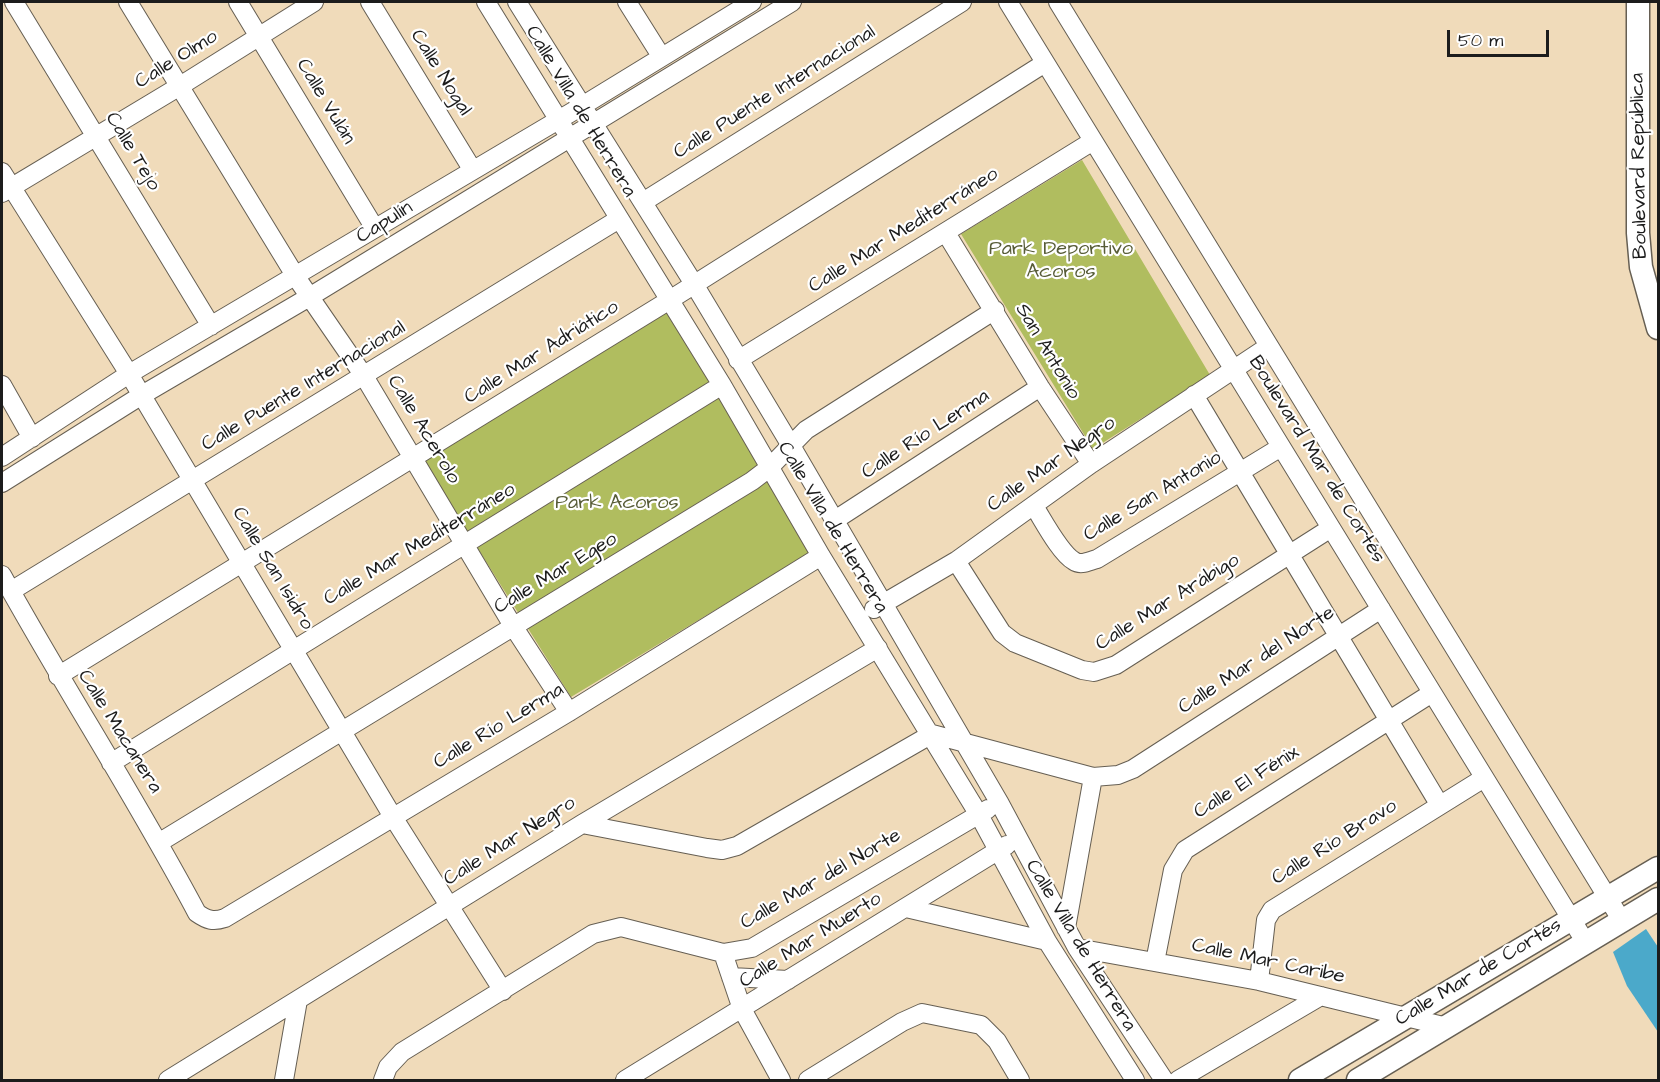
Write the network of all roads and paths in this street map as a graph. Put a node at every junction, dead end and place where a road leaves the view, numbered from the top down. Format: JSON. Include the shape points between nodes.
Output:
{"nodes":[{"id":1,"x":14,"y":2,"type":"edge"},
{"id":2,"x":128,"y":2,"type":"edge"},
{"id":3,"x":238,"y":2,"type":"edge"},
{"id":4,"x":314,"y":2,"type":"edge"},
{"id":5,"x":370,"y":2,"type":"edge"},
{"id":6,"x":486,"y":2,"type":"edge"},
{"id":7,"x":517,"y":2,"type":"edge"},
{"id":8,"x":627,"y":2,"type":"edge"},
{"id":9,"x":752,"y":2,"type":"edge"},
{"id":10,"x":792,"y":2,"type":"edge"},
{"id":11,"x":962,"y":2,"type":"edge"},
{"id":12,"x":1008,"y":2,"type":"edge"},
{"id":13,"x":1058,"y":2,"type":"edge"},
{"id":14,"x":1638,"y":2,"type":"edge"},
{"id":15,"x":258,"y":35,"type":"junction"},
{"id":16,"x":661,"y":56,"type":"junction"},
{"id":17,"x":1045,"y":63,"type":"junction"},
{"id":18,"x":180,"y":86,"type":"junction"},
{"id":19,"x":582,"y":106,"type":"junction"},
{"id":20,"x":558,"y":119,"type":"junction"},
{"id":21,"x":591,"y":122,"type":"junction"},
{"id":22,"x":96,"y":135,"type":"junction"},
{"id":23,"x":568,"y":136,"type":"junction"},
{"id":24,"x":1094,"y":141,"type":"junction"},
{"id":25,"x":472,"y":169,"type":"junction"},
{"id":26,"x":4,"y":184,"type":"edge"},
{"id":27,"x":643,"y":202,"type":"junction"},
{"id":28,"x":619,"y":219,"type":"junction"},
{"id":29,"x":374,"y":227,"type":"junction"},
{"id":30,"x":946,"y":233,"type":"junction"},
{"id":31,"x":296,"y":277,"type":"junction"},
{"id":32,"x":694,"y":284,"type":"junction"},
{"id":33,"x":311,"y":296,"type":"junction"},
{"id":34,"x":668,"y":301,"type":"junction"},
{"id":35,"x":995,"y":310,"type":"junction"},
{"id":36,"x":211,"y":326,"type":"junction"},
{"id":37,"x":1659,"y":328,"type":"edge"},
{"id":38,"x":1269,"y":346,"type":"junction"},
{"id":39,"x":738,"y":360,"type":"junction"},
{"id":40,"x":1233,"y":369,"type":"junction"},
{"id":41,"x":129,"y":374,"type":"junction"},
{"id":42,"x":364,"y":376,"type":"junction"},
{"id":43,"x":2,"y":384,"type":"edge"},
{"id":44,"x":722,"y":385,"type":"junction"},
{"id":45,"x":1041,"y":387,"type":"junction"},
{"id":46,"x":142,"y":395,"type":"junction"},
{"id":47,"x":1194,"y":395,"type":"junction"},
{"id":48,"x":32,"y":438,"type":"junction"},
{"id":49,"x":790,"y":444,"type":"junction"},
{"id":50,"x":1281,"y":447,"type":"junction"},
{"id":51,"x":2,"y":457,"type":"edge"},
{"id":52,"x":414,"y":458,"type":"junction"},
{"id":53,"x":1091,"y":464,"type":"junction"},
{"id":54,"x":769,"y":468,"type":"junction"},
{"id":55,"x":1240,"y":472,"type":"junction"},
{"id":56,"x":192,"y":482,"type":"junction"},
{"id":57,"x":2,"y":483,"type":"edge"},
{"id":58,"x":1034,"y":506,"type":"junction"},
{"id":59,"x":835,"y":520,"type":"junction"},
{"id":60,"x":1331,"y":528,"type":"junction"},
{"id":61,"x":466,"y":545,"type":"junction"},
{"id":62,"x":1287,"y":555,"type":"junction"},
{"id":63,"x":821,"y":556,"type":"junction"},
{"id":64,"x":956,"y":561,"type":"junction"},
{"id":65,"x":242,"y":563,"type":"junction"},
{"id":66,"x":2,"y":575,"type":"edge"},
{"id":67,"x":11,"y":591,"type":"junction"},
{"id":68,"x":882,"y":604,"type":"junction"},
{"id":69,"x":1381,"y":609,"type":"junction"},
{"id":70,"x":859,"y":618,"type":"junction"},
{"id":71,"x":513,"y":626,"type":"junction"},
{"id":72,"x":1338,"y":635,"type":"junction"},
{"id":73,"x":878,"y":648,"type":"junction"},
{"id":74,"x":294,"y":649,"type":"junction"},
{"id":75,"x":58,"y":676,"type":"junction"},
{"id":76,"x":1432,"y":693,"type":"junction"},
{"id":77,"x":569,"y":712,"type":"junction"},
{"id":78,"x":1388,"y":721,"type":"junction"},
{"id":79,"x":343,"y":732,"type":"junction"},
{"id":80,"x":932,"y":734,"type":"junction"},
{"id":81,"x":963,"y":742,"type":"junction"},
{"id":82,"x":111,"y":763,"type":"junction"},
{"id":83,"x":1093,"y":777,"type":"junction"},
{"id":84,"x":1484,"y":778,"type":"junction"},
{"id":85,"x":999,"y":802,"type":"junction"},
{"id":86,"x":1439,"y":804,"type":"junction"},
{"id":87,"x":979,"y":815,"type":"junction"},
{"id":88,"x":393,"y":817,"type":"junction"},
{"id":89,"x":582,"y":824,"type":"junction"},
{"id":90,"x":1019,"y":837,"type":"junction"},
{"id":91,"x":160,"y":842,"type":"junction"},
{"id":92,"x":998,"y":851,"type":"junction"},
{"id":93,"x":1659,"y":868,"type":"edge"},
{"id":94,"x":1607,"y":897,"type":"junction"},
{"id":95,"x":1659,"y":899,"type":"edge"},
{"id":96,"x":448,"y":907,"type":"junction"},
{"id":97,"x":906,"y":909,"type":"junction"},
{"id":98,"x":197,"y":913,"type":"joint"},
{"id":99,"x":1571,"y":919,"type":"junction"},
{"id":100,"x":1622,"y":921,"type":"junction"},
{"id":101,"x":1066,"y":928,"type":"junction"},
{"id":102,"x":1047,"y":941,"type":"junction"},
{"id":103,"x":1586,"y":943,"type":"junction"},
{"id":104,"x":1077,"y":948,"type":"junction"},
{"id":105,"x":723,"y":953,"type":"junction"},
{"id":106,"x":1155,"y":962,"type":"junction"},
{"id":107,"x":731,"y":977,"type":"junction"},
{"id":108,"x":788,"y":980,"type":"junction"},
{"id":109,"x":1258,"y":981,"type":"junction"},
{"id":110,"x":503,"y":991,"type":"junction"},
{"id":111,"x":1321,"y":996,"type":"junction"},
{"id":112,"x":298,"y":1000,"type":"junction"},
{"id":113,"x":742,"y":1009,"type":"junction"},
{"id":114,"x":1405,"y":1017,"type":"junction"},
{"id":115,"x":1447,"y":1027,"type":"junction"},
{"id":116,"x":168,"y":1080,"type":"edge"},
{"id":117,"x":284,"y":1080,"type":"edge"},
{"id":118,"x":383,"y":1080,"type":"edge"},
{"id":119,"x":625,"y":1080,"type":"edge"},
{"id":120,"x":782,"y":1080,"type":"edge"},
{"id":121,"x":808,"y":1080,"type":"edge"},
{"id":122,"x":1020,"y":1080,"type":"edge"},
{"id":123,"x":1135,"y":1080,"type":"edge"},
{"id":124,"x":1164,"y":1080,"type":"edge"},
{"id":125,"x":1178,"y":1080,"type":"edge"},
{"id":126,"x":1300,"y":1080,"type":"edge"},
{"id":127,"x":1358,"y":1080,"type":"edge"}],
"edges":[{"from":1,"to":22,"type":"street","name":"Calle Tejo"},
{"from":2,"to":18,"type":"street"},
{"from":3,"to":15,"type":"street","name":"Calle Vulán"},
{"from":4,"to":15,"type":"street","name":"Calle Olmo"},
{"from":5,"to":25,"type":"street","name":"Calle Nogal"},
{"from":6,"to":20,"type":"street","name":"Calle Villa de Herrera"},
{"from":7,"to":19,"type":"street","name":"Calle Villa de Herrera"},
{"from":8,"to":16,"type":"street"},
{"from":9,"to":16,"type":"street","name":"Capulín"},
{"from":10,"to":21,"type":"street","name":"Capulín"},
{"from":11,"to":27,"type":"street","name":"Calle Puente Internacional"},
{"from":12,"to":17,"type":"street","name":"Boulevard Mar de Cortés"},
{"from":13,"to":38,"type":"street","name":"Boulevard Mar de Cortés"},
{"from":14,"to":37,"type":"main road","name":"Boulevard República","via":[[1638,233],[1641,267]]},
{"from":15,"to":18,"type":"street","name":"Calle Olmo"},
{"from":15,"to":29,"type":"street","name":"Calle Vulán"},
{"from":16,"to":19,"type":"street","name":"Capulín"},
{"from":17,"to":24,"type":"street","name":"Boulevard Mar de Cortés"},
{"from":17,"to":32,"type":"street","name":"Calle Mar Adriático"},
{"from":18,"to":22,"type":"street","name":"Calle Olmo"},
{"from":18,"to":31,"type":"street"},
{"from":19,"to":20,"type":"street","name":"Capulín"},
{"from":19,"to":21,"type":"street","name":"Calle Villa de Herrera"},
{"from":20,"to":23,"type":"street","name":"Calle Villa de Herrera"},
{"from":20,"to":25,"type":"street","name":"Capulín"},
{"from":21,"to":23,"type":"street","name":"Capulín"},
{"from":21,"to":27,"type":"street","name":"Calle Villa de Herrera"},
{"from":22,"to":26,"type":"street","name":"Calle Olmo"},
{"from":22,"to":36,"type":"street","name":"Calle Tejo"},
{"from":23,"to":28,"type":"street","name":"Calle Villa de Herrera"},
{"from":23,"to":33,"type":"street","name":"Capulín"},
{"from":24,"to":30,"type":"street","name":"Calle Mar Mediterráneo"},
{"from":24,"to":40,"type":"street","name":"Boulevard Mar de Cortés"},
{"from":25,"to":29,"type":"street","name":"Capulín"},
{"from":26,"to":41,"type":"street","name":"Calle San Isidro"},
{"from":27,"to":32,"type":"street","name":"Calle Villa de Herrera"},
{"from":28,"to":34,"type":"street","name":"Calle Villa de Herrera"},
{"from":28,"to":42,"type":"street","name":"Calle Puente Internacional"},
{"from":29,"to":31,"type":"street","name":"Capulín"},
{"from":30,"to":35,"type":"street","name":"San Antonio"},
{"from":30,"to":39,"type":"street","name":"Calle Mar Mediterráneo"},
{"from":31,"to":33,"type":"street","name":"Calle Acerolo"},
{"from":31,"to":36,"type":"street","name":"Capulín"},
{"from":32,"to":34,"type":"street","name":"Calle Mar Adriático"},
{"from":32,"to":39,"type":"street","name":"Calle Villa de Herrera"},
{"from":33,"to":42,"type":"street","name":"Calle Acerolo"},
{"from":33,"to":46,"type":"street","name":"Capulín"},
{"from":34,"to":44,"type":"street","name":"Calle Villa de Herrera"},
{"from":34,"to":52,"type":"street","name":"Calle Mar Adriático"},
{"from":35,"to":45,"type":"street","name":"San Antonio"},
{"from":35,"to":49,"type":"street","name":"Calle Mar Egeo"},
{"from":36,"to":41,"type":"street","name":"Capulín"},
{"from":38,"to":40,"type":"street","name":"Calle Mar Negro"},
{"from":38,"to":94,"type":"street","name":"Boulevard Mar de Cortés"},
{"from":39,"to":49,"type":"street","name":"Calle Villa de Herrera"},
{"from":40,"to":47,"type":"street","name":"Calle Mar Negro"},
{"from":40,"to":50,"type":"street","name":"Boulevard Mar de Cortés"},
{"from":41,"to":46,"type":"street","name":"Calle San Isidro"},
{"from":41,"to":48,"type":"street","name":"Capulín"},
{"from":42,"to":52,"type":"street","name":"Calle Acerolo"},
{"from":42,"to":56,"type":"street","name":"Calle Puente Internacional"},
{"from":43,"to":48,"type":"street"},
{"from":44,"to":54,"type":"street","name":"Calle Villa de Herrera"},
{"from":44,"to":61,"type":"street","name":"Calle Mar Mediterráneo"},
{"from":45,"to":53,"type":"street","name":"San Antonio"},
{"from":45,"to":59,"type":"street","name":"Calle Río Lerma"},
{"from":46,"to":56,"type":"street","name":"Calle San Isidro"},
{"from":46,"to":57,"type":"street","name":"Capulín"},
{"from":47,"to":53,"type":"street","name":"Calle Mar Negro"},
{"from":47,"to":55,"type":"street"},
{"from":48,"to":51,"type":"street","name":"Capulín"},
{"from":49,"to":54,"type":"street","name":"Calle Mar Egeo"},
{"from":49,"to":59,"type":"street","name":"Calle Villa de Herrera"},
{"from":50,"to":55,"type":"street","name":"Calle San Antonio"},
{"from":50,"to":60,"type":"street","name":"Boulevard Mar de Cortés"},
{"from":52,"to":61,"type":"street","name":"Calle Acerolo"},
{"from":52,"to":65,"type":"street","name":"Calle Mar Adriático"},
{"from":53,"to":58,"type":"street","name":"Calle Mar Negro"},
{"from":54,"to":63,"type":"street","name":"Calle Villa de Herrera"},
{"from":54,"to":71,"type":"street","name":"Calle Mar Egeo"},
{"from":55,"to":58,"type":"street","name":"Calle San Antonio","via":[[1097,559],[1083,563],[1074,562]]},
{"from":55,"to":62,"type":"street"},
{"from":56,"to":65,"type":"street","name":"Calle San Isidro"},
{"from":56,"to":67,"type":"street","name":"Calle Puente Internacional"},
{"from":58,"to":64,"type":"street","name":"Calle Mar Negro"},
{"from":59,"to":68,"type":"street","name":"Calle Villa de Herrera"},
{"from":60,"to":62,"type":"street","name":"Calle Mar Arábigo"},
{"from":60,"to":69,"type":"street","name":"Boulevard Mar de Cortés"},
{"from":61,"to":71,"type":"street","name":"Calle Acerolo"},
{"from":61,"to":74,"type":"street","name":"Calle Mar Mediterráneo"},
{"from":62,"to":64,"type":"street","name":"Calle Mar Arábigo","via":[[1116,665],[1094,672],[1015,644],[1002,633]]},
{"from":62,"to":72,"type":"street"},
{"from":63,"to":70,"type":"street","name":"Calle Villa de Herrera"},
{"from":63,"to":77,"type":"street","name":"Calle Río Lerma"},
{"from":64,"to":68,"type":"street","name":"Calle Mar Negro"},
{"from":65,"to":74,"type":"street","name":"Calle San Isidro"},
{"from":65,"to":75,"type":"street","name":"Calle Mar Adriático"},
{"from":66,"to":67,"type":"street","name":"Calle Macanera"},
{"from":67,"to":75,"type":"street","name":"Calle Macanera"},
{"from":68,"to":70,"type":"street","name":"Calle Mar Negro"},
{"from":68,"to":81,"type":"street","name":"Calle Villa de Herrera"},
{"from":69,"to":72,"type":"street","name":"Calle Mar del Norte"},
{"from":69,"to":76,"type":"street","name":"Boulevard Mar de Cortés"},
{"from":70,"to":73,"type":"street","name":"Calle Villa de Herrera"},
{"from":71,"to":77,"type":"street","name":"Calle Acerolo"},
{"from":71,"to":79,"type":"street","name":"Calle Mar Egeo"},
{"from":72,"to":78,"type":"street"},
{"from":72,"to":83,"type":"street","name":"Calle Mar del Norte","via":[[1133,769],[1118,776]]},
{"from":73,"to":80,"type":"street","name":"Calle Villa de Herrera"},
{"from":73,"to":89,"type":"street","name":"Calle Mar Negro"},
{"from":74,"to":79,"type":"street","name":"Calle San Isidro"},
{"from":74,"to":82,"type":"street","name":"Calle Mar Mediterráneo"},
{"from":75,"to":82,"type":"street","name":"Calle Macanera"},
{"from":76,"to":78,"type":"street","name":"Calle El Fénix"},
{"from":76,"to":84,"type":"street","name":"Boulevard Mar de Cortés"},
{"from":77,"to":88,"type":"street","name":"Calle Río Lerma"},
{"from":78,"to":86,"type":"street"},
{"from":78,"to":106,"type":"street","name":"Calle El Fénix","via":[[1185,850],[1173,870]]},
{"from":79,"to":88,"type":"street","name":"Calle San Isidro"},
{"from":79,"to":91,"type":"street","name":"Calle Mar Egeo"},
{"from":80,"to":81,"type":"street","name":"Calle Mar del Norte"},
{"from":80,"to":87,"type":"street","name":"Calle Villa de Herrera"},
{"from":80,"to":89,"type":"street","via":[[737,846],[722,850]]},
{"from":81,"to":83,"type":"street","name":"Calle Mar del Norte"},
{"from":81,"to":85,"type":"street","name":"Calle Villa de Herrera"},
{"from":82,"to":91,"type":"street","name":"Calle Macanera"},
{"from":83,"to":101,"type":"street"},
{"from":84,"to":86,"type":"street","name":"Calle Río Bravo"},
{"from":84,"to":99,"type":"street","name":"Boulevard Mar de Cortés"},
{"from":85,"to":87,"type":"street","name":"Calle Mar del Norte"},
{"from":85,"to":90,"type":"street","name":"Calle Villa de Herrera"},
{"from":86,"to":109,"type":"street","name":"Calle Río Bravo","via":[[1272,910],[1266,920]]},
{"from":87,"to":92,"type":"street","name":"Calle Villa de Herrera"},
{"from":87,"to":105,"type":"street","name":"Calle Mar del Norte","via":[[752,948]]},
{"from":88,"to":96,"type":"street","name":"Calle San Isidro"},
{"from":88,"to":98,"type":"street","name":"Calle Río Lerma","via":[[225,918],[216,921]]},
{"from":89,"to":96,"type":"street","name":"Calle Mar Negro"},
{"from":90,"to":92,"type":"street","name":"Calle Mar Muerto"},
{"from":90,"to":101,"type":"street","name":"Calle Villa de Herrera"},
{"from":91,"to":98,"type":"street","name":"Calle Macanera"},
{"from":92,"to":97,"type":"street","name":"Calle Mar Muerto"},
{"from":92,"to":102,"type":"street","name":"Calle Villa de Herrera"},
{"from":93,"to":94,"type":"main road","name":"Calle Mar de Cortés"},
{"from":94,"to":99,"type":"main road","name":"Calle Mar de Cortés"},
{"from":94,"to":100,"type":"street","name":"Boulevard Mar de Cortés"},
{"from":95,"to":100,"type":"main road","name":"Calle Mar de Cortés"},
{"from":96,"to":110,"type":"street","name":"Calle San Isidro"},
{"from":96,"to":112,"type":"street","name":"Calle Mar Negro"},
{"from":97,"to":102,"type":"street"},
{"from":97,"to":108,"type":"street","name":"Calle Mar Muerto"},
{"from":99,"to":103,"type":"street","name":"Boulevard Mar de Cortés"},
{"from":99,"to":114,"type":"main road","name":"Calle Mar de Cortés"},
{"from":100,"to":103,"type":"main road","name":"Calle Mar de Cortés"},
{"from":101,"to":104,"type":"street","name":"Calle Villa de Herrera"},
{"from":102,"to":123,"type":"street","name":"Calle Villa de Herrera"},
{"from":103,"to":115,"type":"main road","name":"Calle Mar de Cortés"},
{"from":104,"to":106,"type":"street","name":"Calle Mar Caribe"},
{"from":104,"to":124,"type":"street","name":"Calle Villa de Herrera"},
{"from":105,"to":107,"type":"street"},
{"from":105,"to":110,"type":"street","name":"Calle Mar del Norte","via":[[642,931],[606,929]]},
{"from":106,"to":109,"type":"street","name":"Calle Mar Caribe"},
{"from":107,"to":108,"type":"street"},
{"from":107,"to":113,"type":"street"},
{"from":108,"to":113,"type":"street","name":"Calle Mar Muerto"},
{"from":109,"to":111,"type":"street","name":"Calle Mar Caribe"},
{"from":110,"to":118,"type":"street","name":"Calle Mar del Norte","via":[[402,1052],[388,1066]]},
{"from":111,"to":114,"type":"street","name":"Calle Mar Caribe"},
{"from":111,"to":125,"type":"street"},
{"from":112,"to":116,"type":"street","name":"Calle Mar Negro"},
{"from":112,"to":117,"type":"street"},
{"from":113,"to":119,"type":"street","name":"Calle Mar Muerto"},
{"from":113,"to":120,"type":"street"},
{"from":114,"to":115,"type":"street","name":"Calle Mar Caribe"},
{"from":114,"to":126,"type":"main road","name":"Calle Mar de Cortés"},
{"from":115,"to":127,"type":"main road","name":"Calle Mar de Cortés"},
{"from":121,"to":122,"type":"street","via":[[922,1013],[981,1025],[997,1041]]}]}
